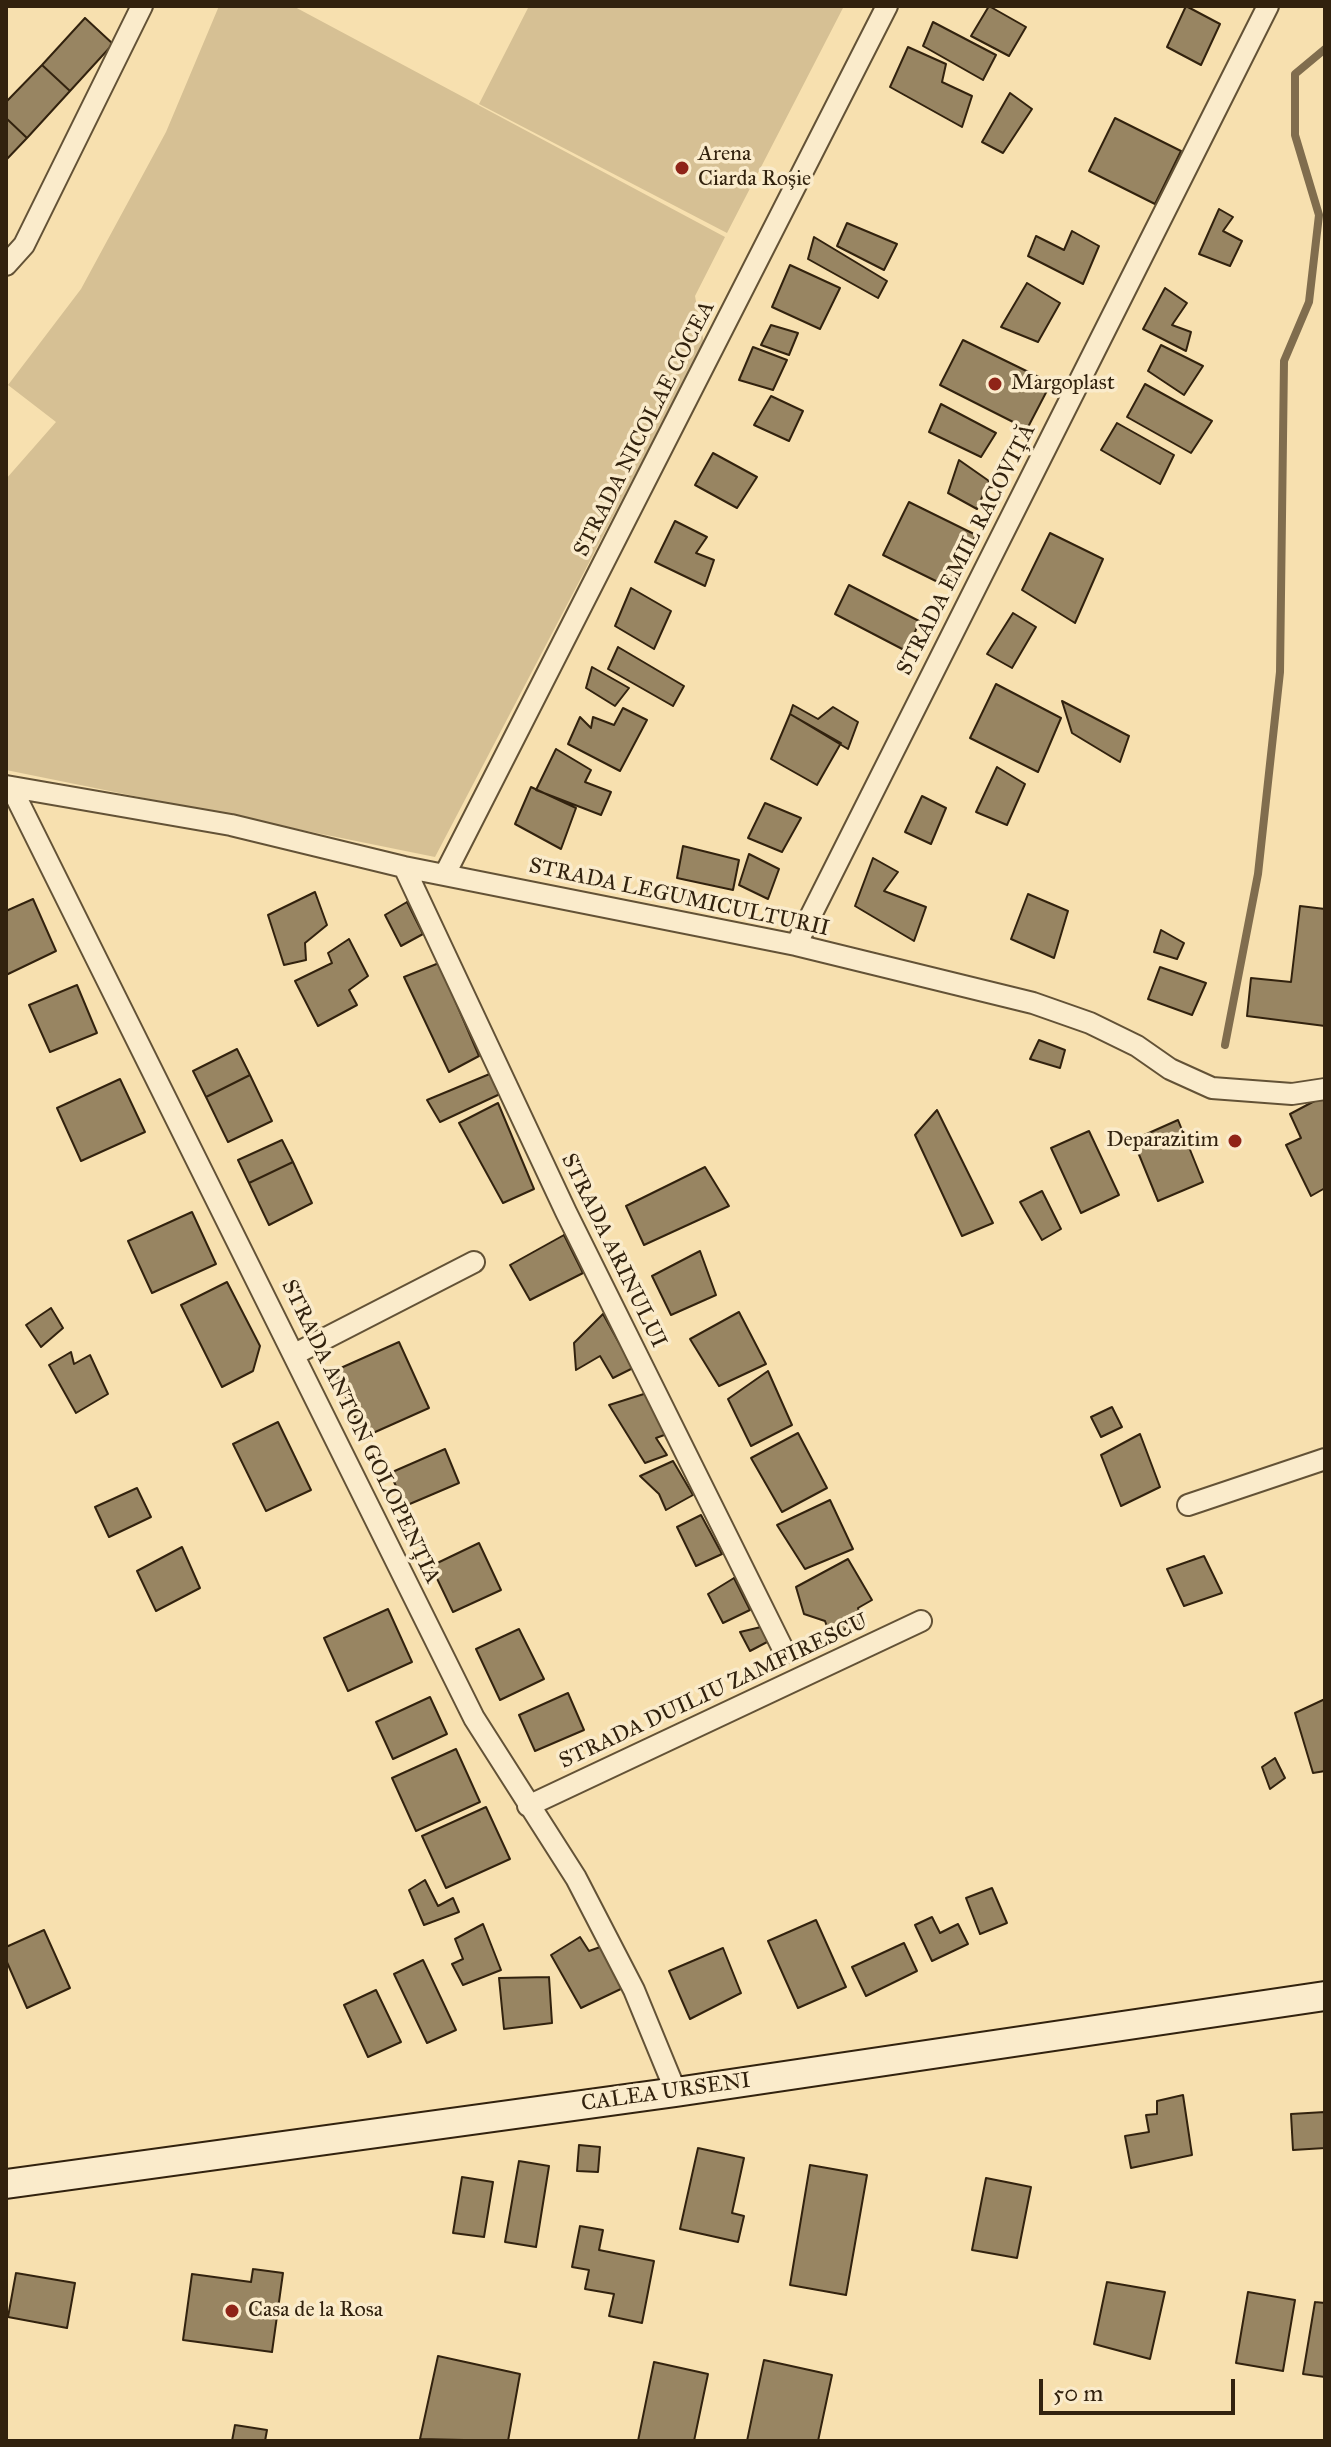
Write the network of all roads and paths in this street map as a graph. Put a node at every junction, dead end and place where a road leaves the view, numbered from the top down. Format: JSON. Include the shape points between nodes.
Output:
{"nodes":[{"id":1,"x":142,"y":6,"type":"edge"},
{"id":2,"x":887,"y":6,"type":"edge"},
{"id":3,"x":1268,"y":6,"type":"edge"},
{"id":4,"x":6,"y":265,"type":"edge"},
{"id":5,"x":8,"y":786,"type":"edge"},
{"id":6,"x":404,"y":867,"type":"junction"},
{"id":7,"x":445,"y":874,"type":"junction"},
{"id":8,"x":796,"y":945,"type":"junction"},
{"id":9,"x":1325,"y":1089,"type":"edge"},
{"id":10,"x":474,"y":1262,"type":"dead end"},
{"id":11,"x":295,"y":1354,"type":"junction"},
{"id":12,"x":1325,"y":1459,"type":"edge"},
{"id":13,"x":1188,"y":1505,"type":"dead end"},
{"id":14,"x":921,"y":1621,"type":"dead end"},
{"id":15,"x":785,"y":1653,"type":"dead end"},
{"id":16,"x":528,"y":1806,"type":"junction"},
{"id":17,"x":1325,"y":1996,"type":"edge"},
{"id":18,"x":676,"y":2092,"type":"junction"},
{"id":19,"x":6,"y":2184,"type":"edge"}],
"edges":[{"from":1,"to":4,"type":"street","via":[[24,245]]},
{"from":2,"to":7,"type":"street","name":"STRADA NICOLAE COCEA"},
{"from":3,"to":8,"type":"street","name":"STRADA EMIL RACOVIȚĂ"},
{"from":5,"to":6,"type":"street","name":"STRADA LEGUMICULTURII","via":[[231,825]]},
{"from":5,"to":11,"type":"street","name":"STRADA ANTON GOLOPENȚIA"},
{"from":6,"to":7,"type":"street","name":"STRADA LEGUMICULTURII"},
{"from":6,"to":15,"type":"street","name":"STRADA ARINULUI","via":[[566,1212]]},
{"from":7,"to":8,"type":"street","name":"STRADA LEGUMICULTURII"},
{"from":8,"to":9,"type":"street","name":"STRADA LEGUMICULTURII","via":[[1033,1003],[1090,1023],[1212,1088],[1292,1094]]},
{"from":10,"to":11,"type":"street"},
{"from":11,"to":16,"type":"street","name":"STRADA ANTON GOLOPENȚIA","via":[[474,1718]]},
{"from":12,"to":13,"type":"street"},
{"from":14,"to":16,"type":"street","name":"STRADA DUILIU ZAMFIRESCU"},
{"from":16,"to":18,"type":"street","name":"STRADA ANTON GOLOPENȚIA","via":[[591,1906],[634,1990]]},
{"from":17,"to":18,"type":"street","name":"CALEA URSENI"},
{"from":18,"to":19,"type":"street","name":"CALEA URSENI"}]}
